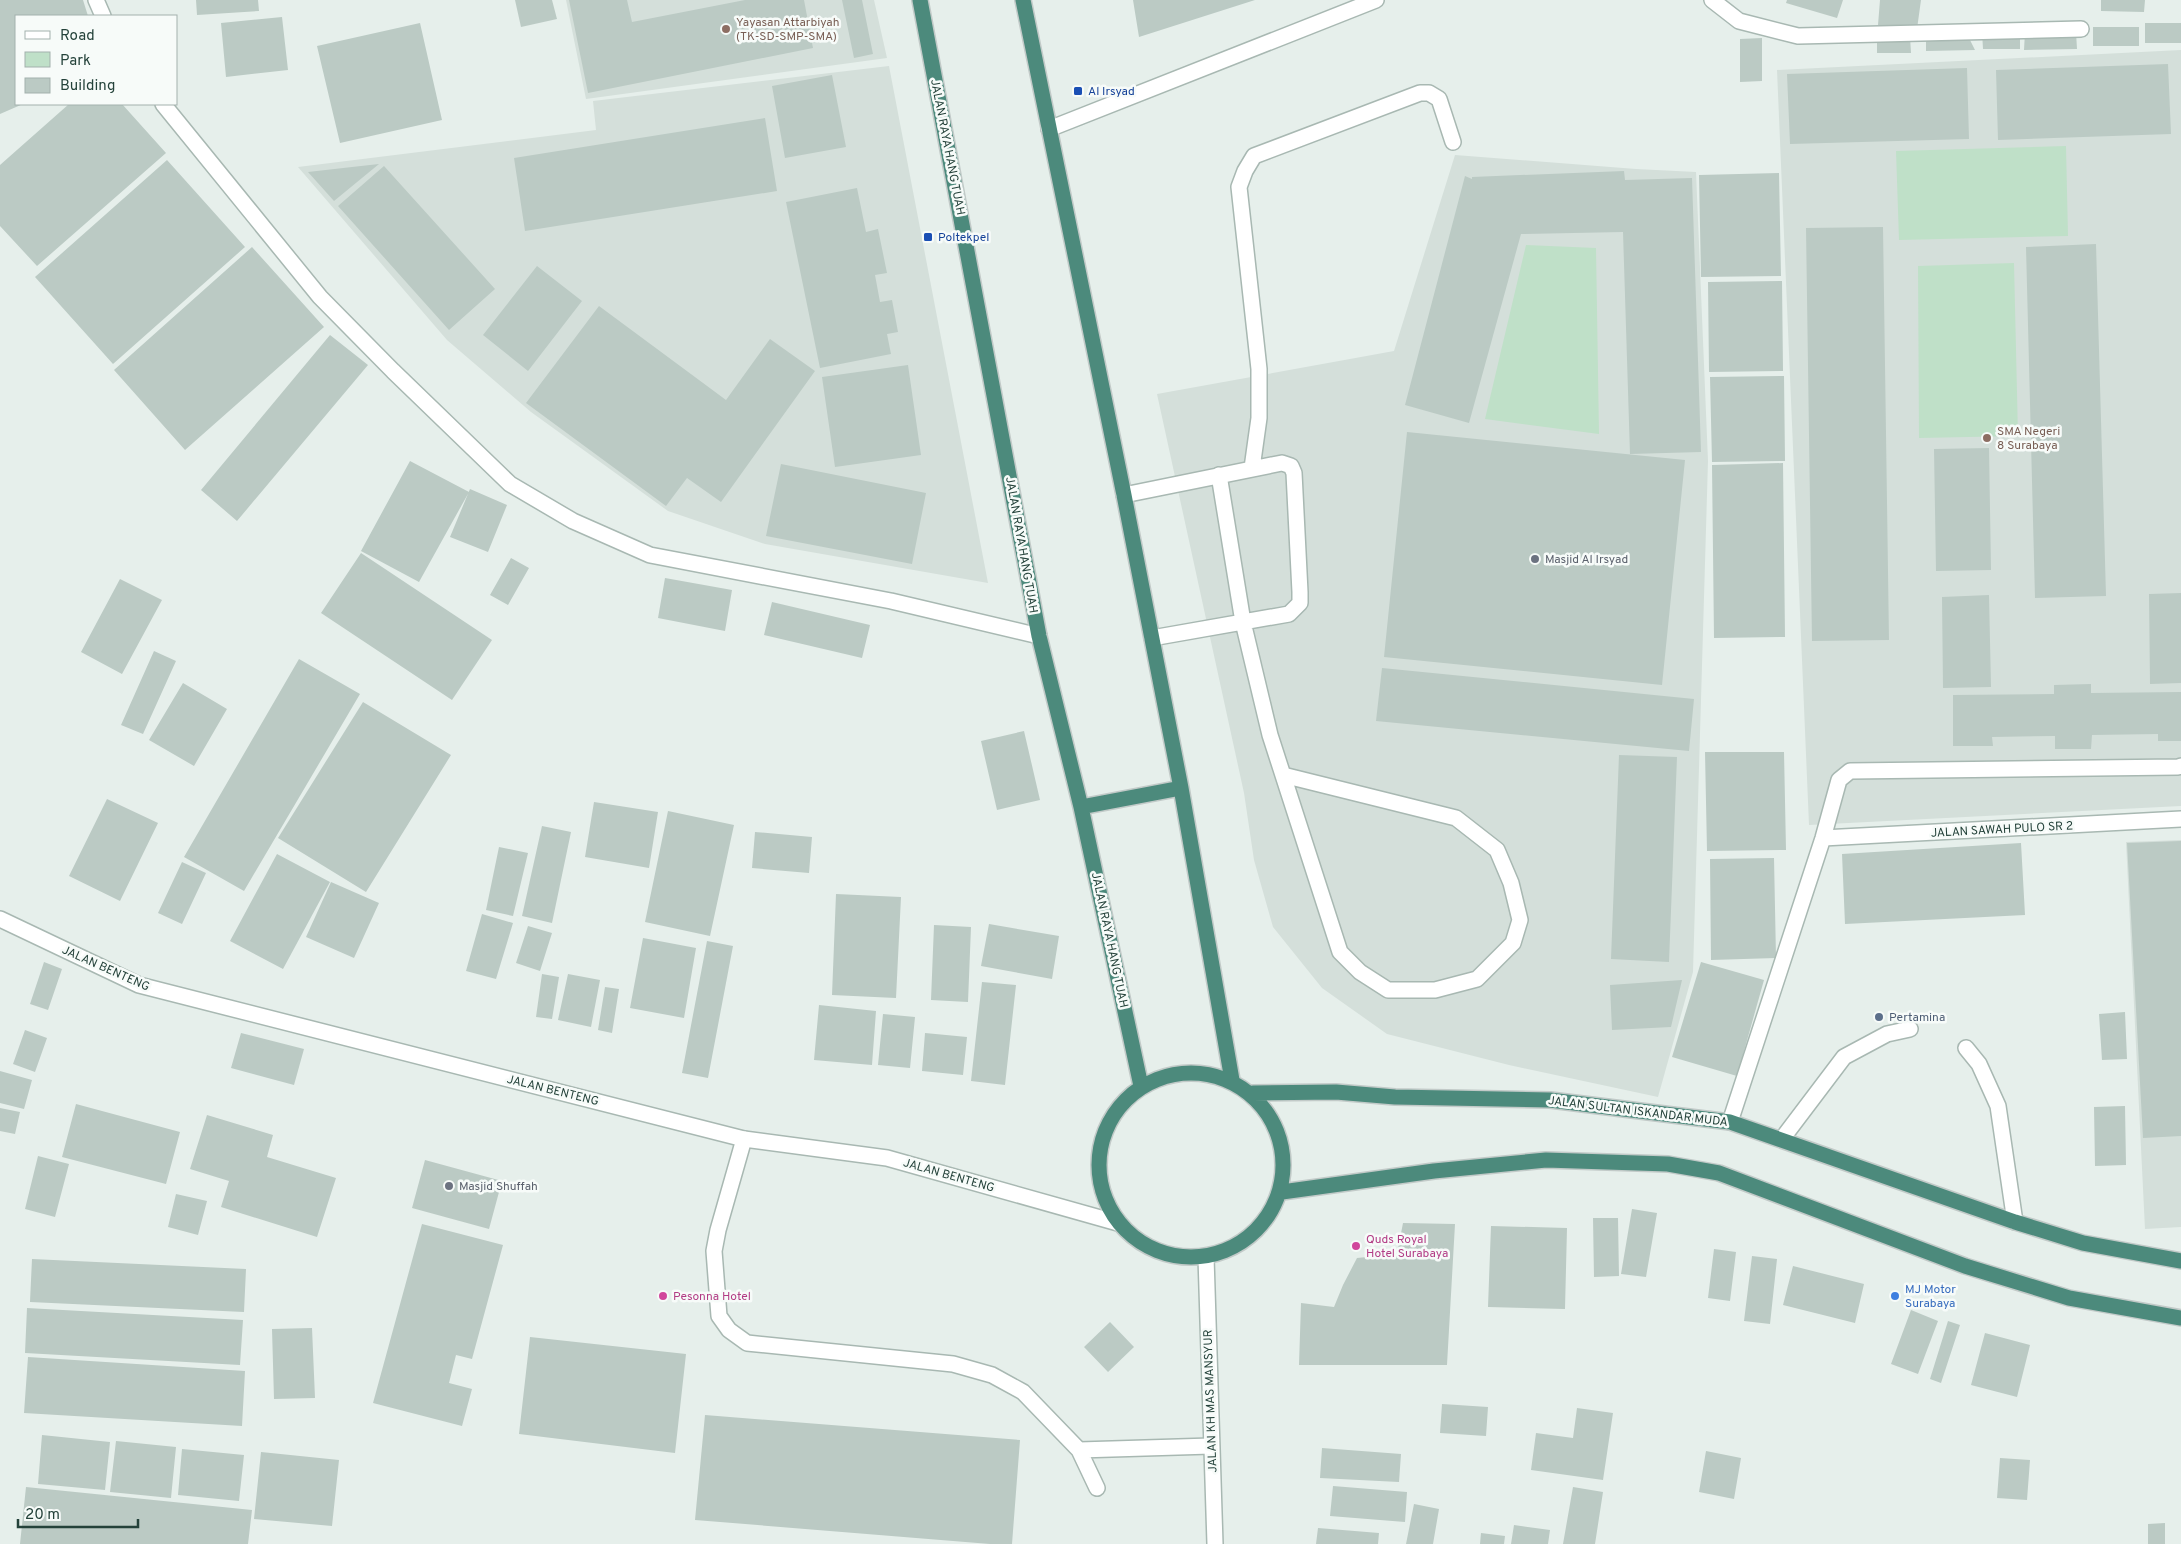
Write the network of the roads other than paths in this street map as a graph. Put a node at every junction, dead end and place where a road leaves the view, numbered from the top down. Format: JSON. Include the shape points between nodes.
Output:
{"nodes":[{"id":1,"x":96,"y":0,"type":"edge"},
{"id":2,"x":920,"y":0,"type":"edge"},
{"id":3,"x":1023,"y":0,"type":"edge"},
{"id":4,"x":1376,"y":0,"type":"edge"},
{"id":5,"x":1712,"y":0,"type":"edge"},
{"id":6,"x":103,"y":15,"type":"edge"},
{"id":7,"x":2081,"y":29,"type":"dead end"},
{"id":8,"x":164,"y":105,"type":"edge"},
{"id":9,"x":1049,"y":129,"type":"junction"},
{"id":10,"x":1453,"y":142,"type":"dead end"},
{"id":11,"x":1252,"y":468,"type":"junction"},
{"id":12,"x":1219,"y":475,"type":"junction"},
{"id":13,"x":1124,"y":495,"type":"junction"},
{"id":14,"x":1243,"y":622,"type":"junction"},
{"id":15,"x":1039,"y":636,"type":"junction"},
{"id":16,"x":1152,"y":638,"type":"junction"},
{"id":17,"x":2181,"y":766,"type":"edge"},
{"id":18,"x":1283,"y":775,"type":"junction"},
{"id":19,"x":1181,"y":788,"type":"junction"},
{"id":20,"x":1081,"y":807,"type":"junction"},
{"id":21,"x":2181,"y":819,"type":"edge"},
{"id":22,"x":1823,"y":838,"type":"junction"},
{"id":23,"x":0,"y":919,"type":"edge"},
{"id":24,"x":1910,"y":1029,"type":"dead end"},
{"id":25,"x":1966,"y":1048,"type":"dead end"},
{"id":26,"x":1232,"y":1080,"type":"junction"},
{"id":27,"x":1141,"y":1086,"type":"junction"},
{"id":28,"x":1253,"y":1093,"type":"junction"},
{"id":29,"x":1730,"y":1122,"type":"junction"},
{"id":30,"x":744,"y":1139,"type":"junction"},
{"id":31,"x":1782,"y":1139,"type":"junction"},
{"id":32,"x":1282,"y":1192,"type":"junction"},
{"id":33,"x":2015,"y":1222,"type":"junction"},
{"id":34,"x":1118,"y":1223,"type":"junction"},
{"id":35,"x":1206,"y":1257,"type":"junction"},
{"id":36,"x":2181,"y":1261,"type":"edge"},
{"id":37,"x":2181,"y":1318,"type":"edge"},
{"id":38,"x":1211,"y":1446,"type":"junction"},
{"id":39,"x":1079,"y":1450,"type":"junction"},
{"id":40,"x":1097,"y":1488,"type":"dead end"},
{"id":41,"x":1215,"y":1544,"type":"edge"}],
"edges":[{"from":1,"to":6,"type":"street"},
{"from":2,"to":15,"type":"highway","name":"JALAN RAYA HANG TUAH"},
{"from":3,"to":9,"type":"highway"},
{"from":4,"to":9,"type":"street"},
{"from":5,"to":7,"type":"street","via":[[1739,21],[1798,36]]},
{"from":8,"to":15,"type":"street","via":[[320,297],[510,484],[573,521],[650,555],[891,600]]},
{"from":9,"to":13,"type":"highway"},
{"from":10,"to":11,"type":"street","via":[[1439,99],[1429,93],[1420,93],[1254,156],[1239,187],[1259,369],[1259,418]]},
{"from":11,"to":12,"type":"street"},
{"from":11,"to":14,"type":"street","via":[[1282,463],[1291,466],[1294,473],[1300,603],[1289,614]]},
{"from":12,"to":13,"type":"street"},
{"from":12,"to":14,"type":"street"},
{"from":13,"to":16,"type":"highway"},
{"from":14,"to":16,"type":"street"},
{"from":14,"to":18,"type":"street"},
{"from":15,"to":20,"type":"highway","name":"JALAN RAYA HANG TUAH"},
{"from":16,"to":19,"type":"highway"},
{"from":17,"to":22,"type":"street","via":[[1850,771],[1839,780]]},
{"from":18,"to":18,"type":"street","via":[[1340,952],[1360,972],[1388,990],[1435,990],[1477,979],[1513,943],[1520,920],[1497,850],[1456,818]]},
{"from":19,"to":20,"type":"highway"},
{"from":19,"to":26,"type":"highway"},
{"from":20,"to":27,"type":"highway","name":"JALAN RAYA HANG TUAH"},
{"from":21,"to":22,"type":"street","name":"JALAN SAWAH PULO SR 2"},
{"from":22,"to":29,"type":"street"},
{"from":23,"to":30,"type":"street","name":"JALAN BENTENG","via":[[139,985]]},
{"from":24,"to":31,"type":"street","via":[[1887,1034],[1844,1057]]},
{"from":25,"to":33,"type":"street","via":[[1979,1064],[1998,1106]]},
{"from":26,"to":27,"type":"highway","via":[[1185,1071]]},
{"from":26,"to":28,"type":"highway"},
{"from":27,"to":34,"type":"highway","via":[[1113,1114],[1099,1150],[1101,1188]]},
{"from":28,"to":29,"type":"highway","name":"JALAN SULTAN ISKANDAR MUDA","via":[[1336,1092],[1550,1100]]},
{"from":28,"to":32,"type":"highway","via":[[1283,1138]]},
{"from":29,"to":31,"type":"highway","name":"JALAN SULTAN ISKANDAR MUDA"},
{"from":30,"to":34,"type":"street","name":"JALAN BENTENG","via":[[887,1158]]},
{"from":30,"to":39,"type":"street","via":[[714,1251],[719,1316],[729,1330],[747,1343],[953,1364],[992,1375],[1023,1392]]},
{"from":31,"to":33,"type":"highway","name":"JALAN SULTAN ISKANDAR MUDA"},
{"from":32,"to":35,"type":"highway","via":[[1253,1236]]},
{"from":32,"to":37,"type":"highway","via":[[1434,1171],[1546,1160],[1668,1164],[1719,1173],[1965,1266],[2069,1298]]},
{"from":33,"to":36,"type":"highway","name":"JALAN SULTAN ISKANDAR MUDA","via":[[2083,1243]]},
{"from":34,"to":35,"type":"highway","via":[[1143,1245],[1173,1257]]},
{"from":35,"to":38,"type":"street","name":"JALAN KH MAS MANSYUR"},
{"from":38,"to":39,"type":"street"},
{"from":38,"to":41,"type":"street","name":"JALAN KH MAS MANSYUR"},
{"from":39,"to":40,"type":"street"}]}
